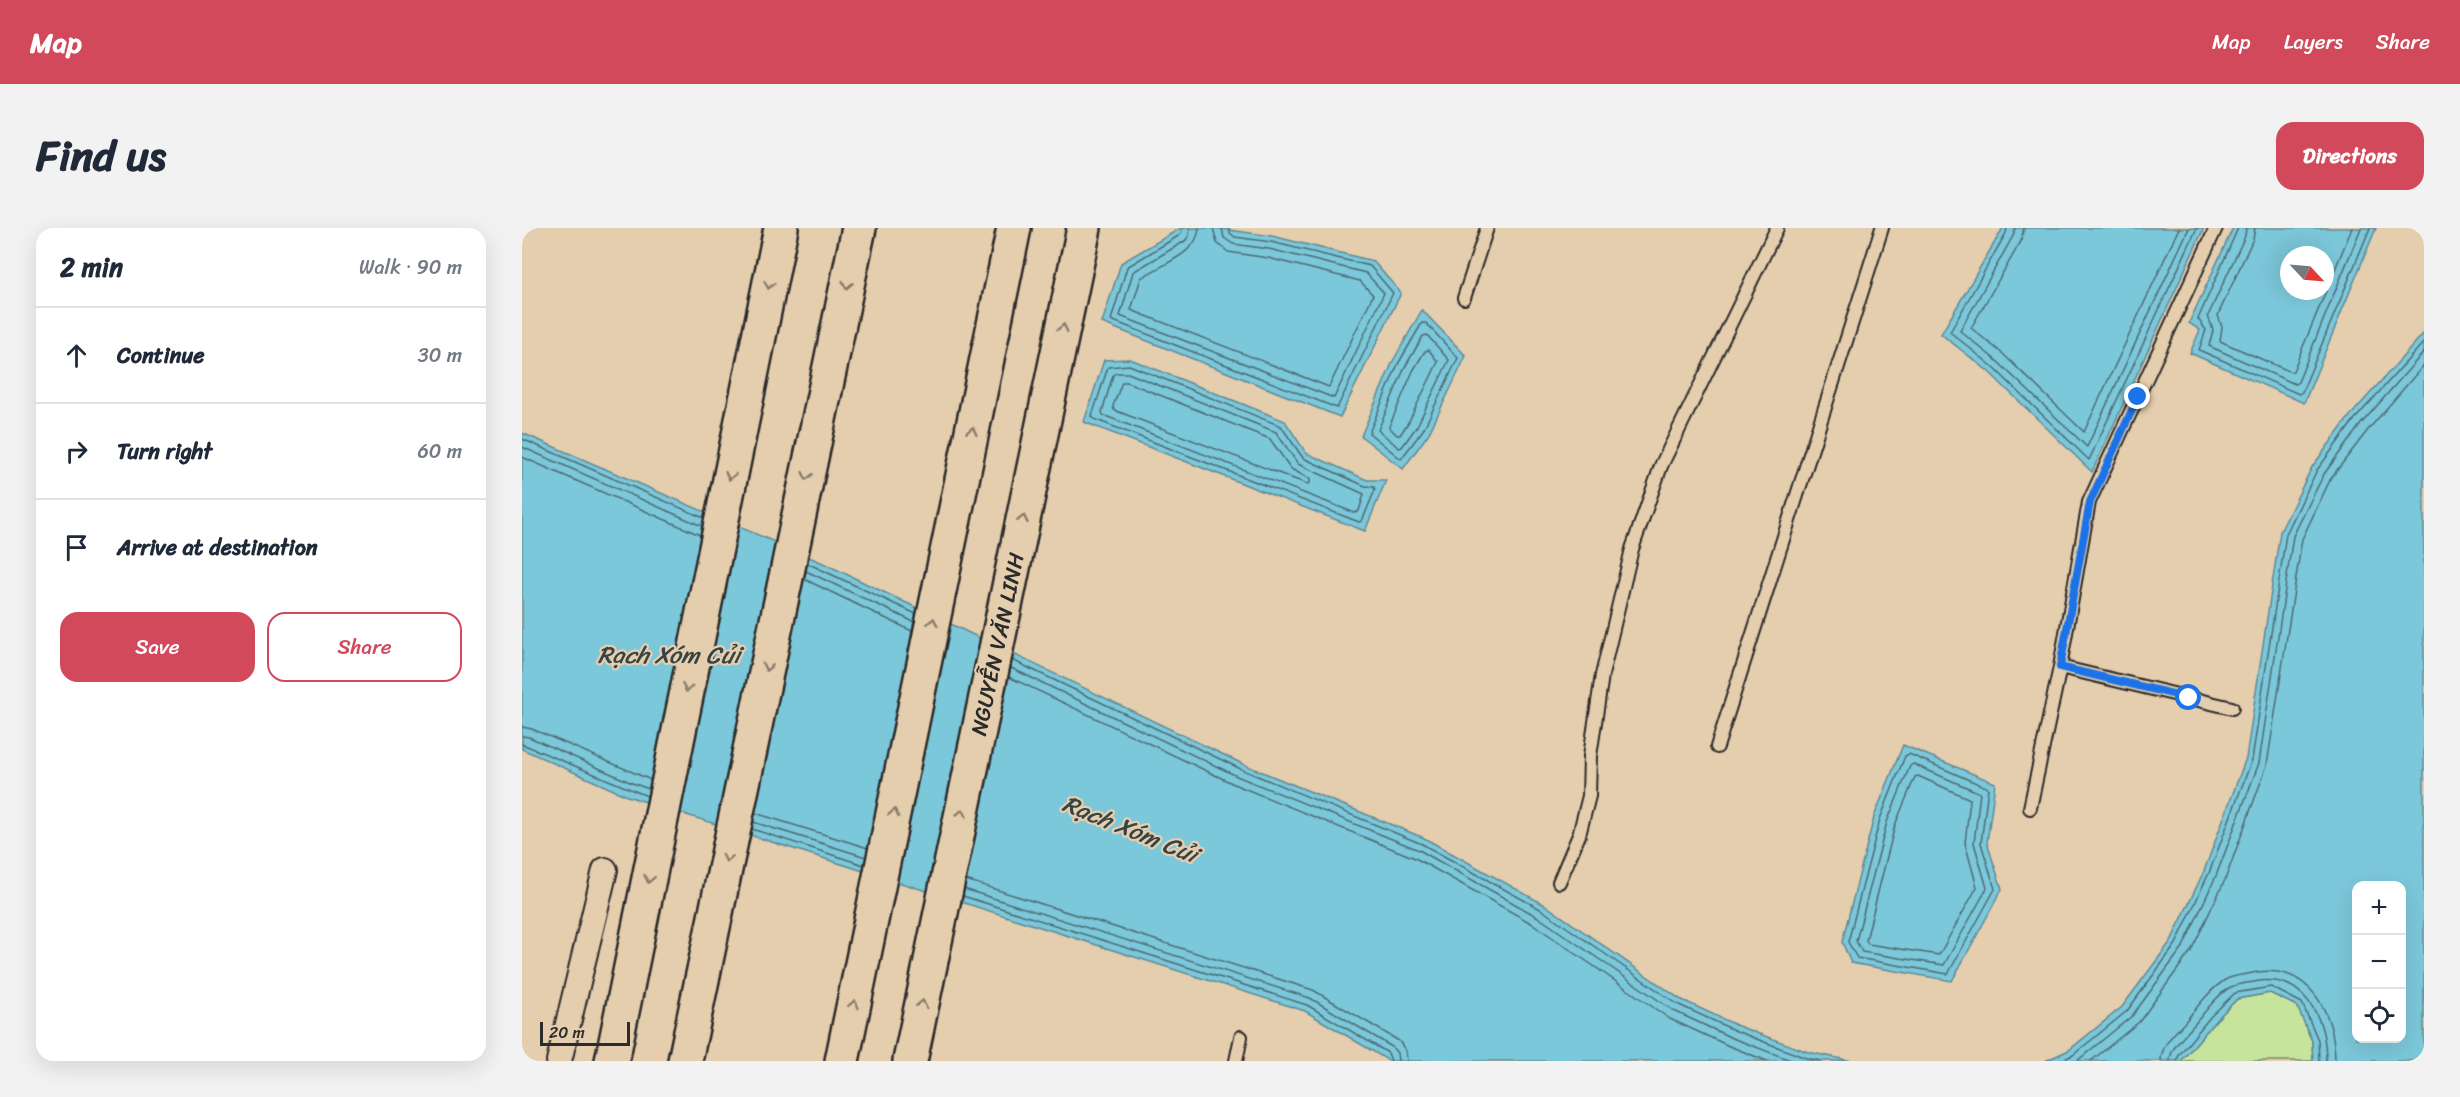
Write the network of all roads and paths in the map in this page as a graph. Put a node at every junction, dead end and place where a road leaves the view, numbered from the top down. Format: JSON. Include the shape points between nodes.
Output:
{"nodes":[{"id":1,"x":781,"y":228,"type":"edge"},
{"id":2,"x":859,"y":228,"type":"edge"},
{"id":3,"x":1014,"y":228,"type":"edge"},
{"id":4,"x":1084,"y":228,"type":"edge"},
{"id":5,"x":1487,"y":228,"type":"edge"},
{"id":6,"x":1777,"y":228,"type":"edge"},
{"id":7,"x":1882,"y":228,"type":"edge"},
{"id":8,"x":2216,"y":228,"type":"edge"},
{"id":9,"x":1464,"y":298,"type":"dead end"},
{"id":10,"x":2060,"y":667,"type":"junction"},
{"id":11,"x":2232,"y":708,"type":"dead end"},
{"id":12,"x":1716,"y":747,"type":"dead end"},
{"id":13,"x":2030,"y":808,"type":"dead end"},
{"id":14,"x":605,"y":870,"type":"dead end"},
{"id":15,"x":1559,"y":882,"type":"dead end"},
{"id":16,"x":1241,"y":1037,"type":"dead end"},
{"id":17,"x":560,"y":1061,"type":"edge"},
{"id":18,"x":612,"y":1061,"type":"edge"},
{"id":19,"x":685,"y":1061,"type":"edge"},
{"id":20,"x":842,"y":1061,"type":"edge"},
{"id":21,"x":910,"y":1061,"type":"edge"},
{"id":22,"x":1236,"y":1061,"type":"edge"}],
"edges":[{"from":1,"to":18,"type":"main road","one_way":true},
{"from":2,"to":19,"type":"main road","one_way":true},
{"from":20,"to":3,"type":"main road","one_way":true},
{"from":21,"to":4,"type":"main road","name":"NGUYỄN VĂN LINH","one_way":true},
{"from":5,"to":9,"type":"lane"},
{"from":6,"to":15,"type":"lane","via":[[1661,466],[1632,549],[1602,675],[1590,756],[1589,796],[1579,835]]},
{"from":7,"to":12,"type":"lane"},
{"from":8,"to":10,"type":"lane","via":[[2090,502]]},
{"from":10,"to":11,"type":"lane"},
{"from":10,"to":13,"type":"lane"},
{"from":14,"to":17,"type":"street"},
{"from":16,"to":22,"type":"lane"}]}
